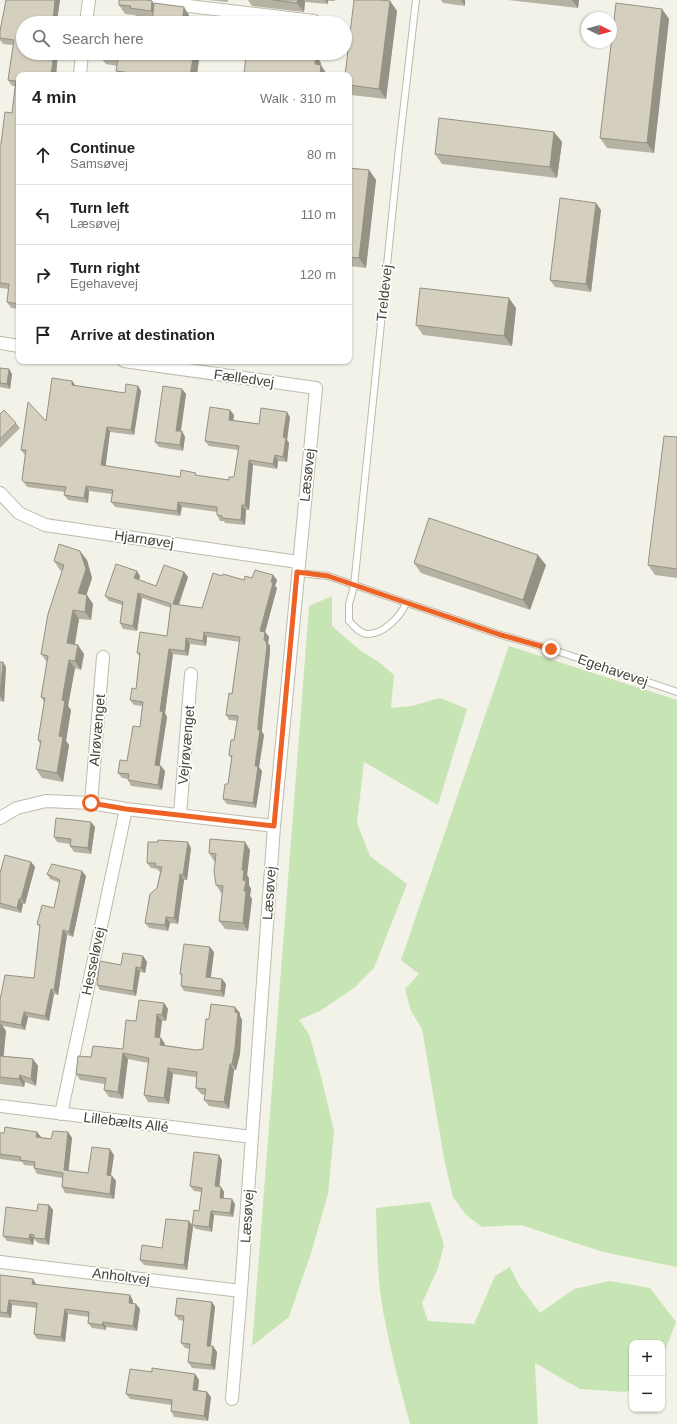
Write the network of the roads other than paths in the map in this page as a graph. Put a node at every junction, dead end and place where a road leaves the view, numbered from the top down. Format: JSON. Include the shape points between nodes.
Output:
{"nodes":[{"id":1,"x":89,"y":0,"type":"edge"},
{"id":2,"x":139,"y":0,"type":"edge"},
{"id":3,"x":416,"y":0,"type":"edge"},
{"id":4,"x":87,"y":16,"type":"edge"},
{"id":5,"x":272,"y":16,"type":"edge"},
{"id":6,"x":81,"y":60,"type":"edge"},
{"id":7,"x":80,"y":72,"type":"edge"},
{"id":8,"x":0,"y":343,"type":"edge"},
{"id":9,"x":16,"y":346,"type":"edge"},
{"id":10,"x":145,"y":364,"type":"edge"},
{"id":11,"x":316,"y":388,"type":"joint"},
{"id":12,"x":0,"y":493,"type":"edge"},
{"id":13,"x":298,"y":567,"type":"junction"},
{"id":14,"x":354,"y":586,"type":"junction"},
{"id":15,"x":406,"y":604,"type":"junction"},
{"id":16,"x":103,"y":657,"type":"dead end"},
{"id":17,"x":191,"y":674,"type":"dead end"},
{"id":18,"x":677,"y":692,"type":"edge"},
{"id":19,"x":91,"y":803,"type":"junction"},
{"id":20,"x":126,"y":809,"type":"junction"},
{"id":21,"x":180,"y":815,"type":"junction"},
{"id":22,"x":0,"y":818,"type":"edge"},
{"id":23,"x":274,"y":826,"type":"junction"},
{"id":24,"x":0,"y":1106,"type":"edge"},
{"id":25,"x":61,"y":1114,"type":"junction"},
{"id":26,"x":252,"y":1137,"type":"junction"},
{"id":27,"x":0,"y":1262,"type":"edge"},
{"id":28,"x":241,"y":1290,"type":"junction"},
{"id":29,"x":232,"y":1399,"type":"dead end"}],
"edges":[{"from":1,"to":4,"type":"street"},
{"from":2,"to":5,"type":"street"},
{"from":3,"to":14,"type":"lane","name":"Treldevej"},
{"from":6,"to":7,"type":"street"},
{"from":8,"to":9,"type":"street"},
{"from":10,"to":11,"type":"street","name":"Fælledvej"},
{"from":11,"to":13,"type":"street","name":"Læsøvej"},
{"from":12,"to":13,"type":"street","name":"Hjarnøvej","via":[[18,513],[45,525]]},
{"from":13,"to":14,"type":"lane","name":"Egehavevej"},
{"from":13,"to":23,"type":"street","name":"Læsøvej"},
{"from":14,"to":15,"type":"lane","name":"Egehavevej"},
{"from":14,"to":15,"type":"lane","name":"Treldevej","via":[[349,604],[349,621],[357,630],[367,634],[379,632],[402,613]]},
{"from":15,"to":18,"type":"lane","name":"Egehavevej"},
{"from":16,"to":19,"type":"street","name":"Alrøvænget"},
{"from":17,"to":21,"type":"street","name":"Vejrøvænget"},
{"from":19,"to":20,"type":"street"},
{"from":19,"to":22,"type":"street","via":[[46,801],[17,808]]},
{"from":20,"to":21,"type":"street"},
{"from":20,"to":25,"type":"street","name":"Hesseløvej"},
{"from":21,"to":23,"type":"street"},
{"from":23,"to":26,"type":"street","name":"Læsøvej"},
{"from":24,"to":25,"type":"street","name":"Lillebælts Allé"},
{"from":25,"to":26,"type":"street","name":"Lillebælts Allé"},
{"from":26,"to":28,"type":"street","name":"Læsøvej"},
{"from":27,"to":28,"type":"street","name":"Anholtvej"},
{"from":28,"to":29,"type":"street","name":"Læsøvej"}]}
